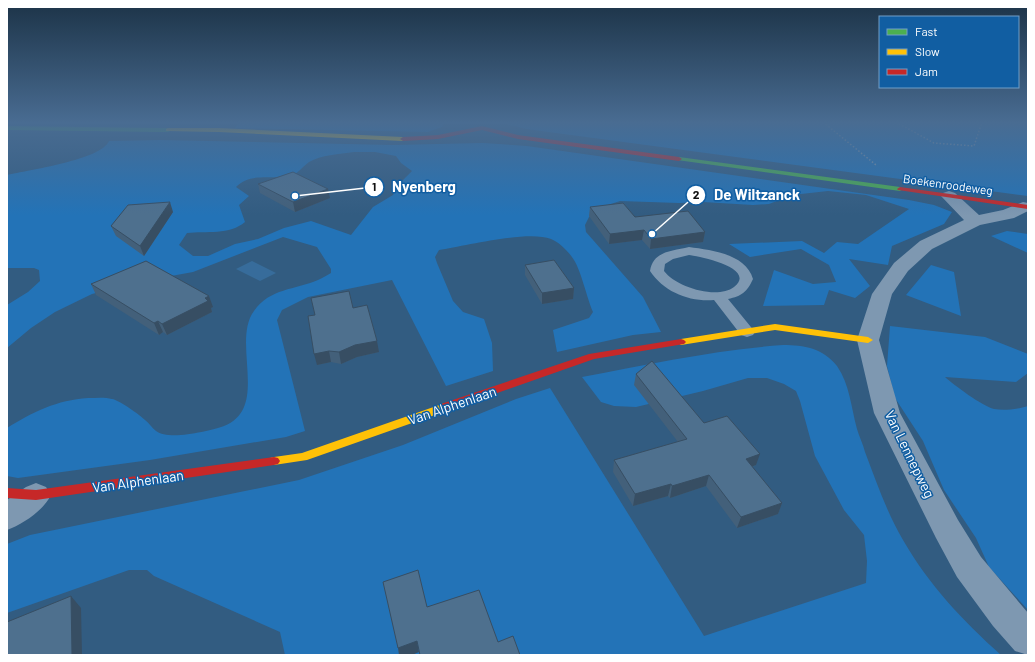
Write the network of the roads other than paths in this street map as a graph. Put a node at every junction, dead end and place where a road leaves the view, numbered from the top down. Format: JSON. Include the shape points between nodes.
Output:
{"nodes":[{"id":1,"x":634,"y":153,"type":"edge"},
{"id":2,"x":949,"y":196,"type":"junction"},
{"id":3,"x":1026,"y":207,"type":"edge"},
{"id":4,"x":975,"y":221,"type":"junction"},
{"id":5,"x":718,"y":297,"type":"junction"},
{"id":6,"x":747,"y":332,"type":"junction"},
{"id":7,"x":868,"y":340,"type":"junction"},
{"id":8,"x":7,"y":493,"type":"edge"},
{"id":9,"x":36,"y":495,"type":"junction"},
{"id":10,"x":7,"y":517,"type":"edge"},
{"id":11,"x":1028,"y":638,"type":"edge"}],
"edges":[{"from":1,"to":2,"type":"main road","name":"Boekenroodeweg"},
{"from":2,"to":3,"type":"main road","name":"Boekenroodeweg"},
{"from":2,"to":4,"type":"street"},
{"from":3,"to":4,"type":"street"},
{"from":4,"to":7,"type":"street","via":[[926,245],[902,267],[882,294]]},
{"from":5,"to":5,"type":"lane","via":[[741,289],[745,282],[744,274],[739,267],[729,260],[716,255],[689,251],[666,256],[659,262],[656,268],[658,275],[675,289],[704,297]]},
{"from":5,"to":6,"type":"lane"},
{"from":6,"to":7,"type":"main road","name":"Van Alphenlaan","via":[[775,327]]},
{"from":6,"to":9,"type":"main road","name":"Van Alphenlaan","via":[[592,356],[303,457]]},
{"from":7,"to":11,"type":"street","name":"Van Lennepweg","via":[[887,413],[947,529],[969,567],[1005,614]]},
{"from":8,"to":9,"type":"main road","name":"Van Alphenlaan"},
{"from":9,"to":10,"type":"street","name":"Van Alphenlaan"}]}
